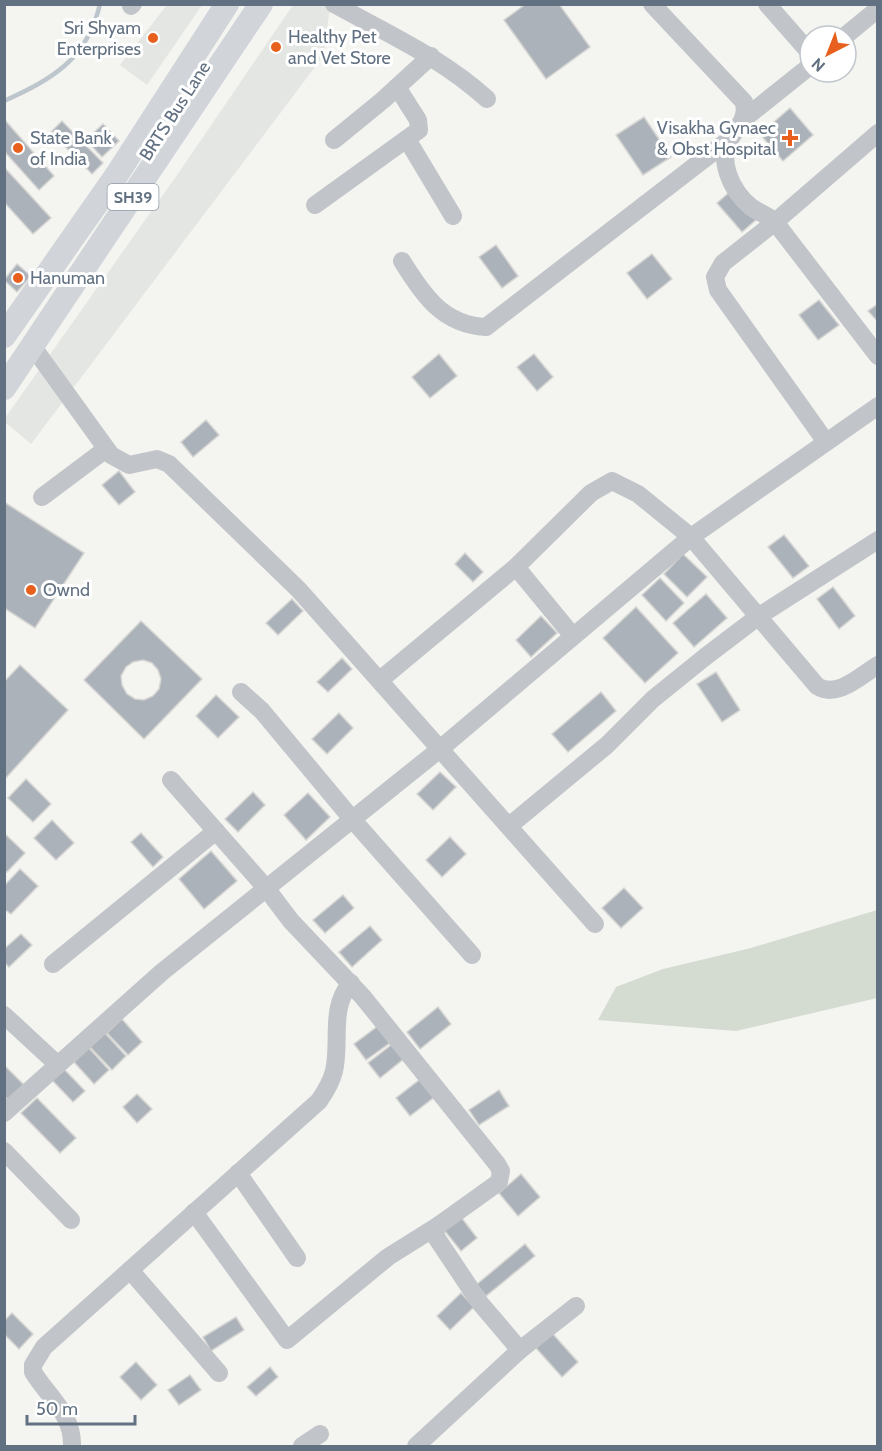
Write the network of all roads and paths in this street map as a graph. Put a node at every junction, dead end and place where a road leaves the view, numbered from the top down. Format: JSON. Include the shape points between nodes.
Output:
{"nodes":[{"id":1,"x":227,"y":4,"type":"edge"},
{"id":2,"x":244,"y":4,"type":"edge"},
{"id":3,"x":261,"y":4,"type":"edge"},
{"id":4,"x":334,"y":4,"type":"edge"},
{"id":5,"x":652,"y":4,"type":"edge"},
{"id":6,"x":767,"y":4,"type":"edge"},
{"id":7,"x":878,"y":9,"type":"edge"},
{"id":8,"x":858,"y":25,"type":"edge"},
{"id":9,"x":798,"y":39,"type":"edge"},
{"id":10,"x":431,"y":56,"type":"junction"},
{"id":11,"x":798,"y":76,"type":"edge"},
{"id":12,"x":397,"y":87,"type":"junction"},
{"id":13,"x":487,"y":99,"type":"dead end"},
{"id":14,"x":745,"y":118,"type":"junction"},
{"id":15,"x":878,"y":133,"type":"edge"},
{"id":16,"x":730,"y":139,"type":"junction"},
{"id":17,"x":334,"y":140,"type":"dead end"},
{"id":18,"x":408,"y":141,"type":"junction"},
{"id":19,"x":315,"y":205,"type":"dead end"},
{"id":20,"x":453,"y":216,"type":"dead end"},
{"id":21,"x":775,"y":222,"type":"junction"},
{"id":22,"x":402,"y":261,"type":"dead end"},
{"id":23,"x":16,"y":329,"type":"edge"},
{"id":24,"x":878,"y":356,"type":"edge"},
{"id":25,"x":4,"y":366,"type":"edge"},
{"id":26,"x":4,"y":388,"type":"edge"},
{"id":27,"x":878,"y":406,"type":"edge"},
{"id":28,"x":826,"y":442,"type":"junction"},
{"id":29,"x":106,"y":449,"type":"junction"},
{"id":30,"x":42,"y":497,"type":"dead end"},
{"id":31,"x":691,"y":537,"type":"junction"},
{"id":32,"x":878,"y":540,"type":"edge"},
{"id":33,"x":516,"y":567,"type":"junction"},
{"id":34,"x":759,"y":616,"type":"junction"},
{"id":35,"x":572,"y":635,"type":"junction"},
{"id":36,"x":878,"y":665,"type":"edge"},
{"id":37,"x":380,"y":680,"type":"junction"},
{"id":38,"x":241,"y":692,"type":"dead end"},
{"id":39,"x":440,"y":748,"type":"junction"},
{"id":40,"x":171,"y":780,"type":"dead end"},
{"id":41,"x":352,"y":819,"type":"junction"},
{"id":42,"x":509,"y":826,"type":"junction"},
{"id":43,"x":216,"y":831,"type":"junction"},
{"id":44,"x":266,"y":888,"type":"junction"},
{"id":45,"x":595,"y":924,"type":"dead end"},
{"id":46,"x":472,"y":955,"type":"dead end"},
{"id":47,"x":53,"y":964,"type":"dead end"},
{"id":48,"x":351,"y":983,"type":"junction"},
{"id":49,"x":4,"y":1015,"type":"edge"},
{"id":50,"x":58,"y":1065,"type":"junction"},
{"id":51,"x":4,"y":1113,"type":"edge"},
{"id":52,"x":4,"y":1151,"type":"edge"},
{"id":53,"x":238,"y":1173,"type":"junction"},
{"id":54,"x":194,"y":1212,"type":"junction"},
{"id":55,"x":72,"y":1220,"type":"dead end"},
{"id":56,"x":439,"y":1225,"type":"junction"},
{"id":57,"x":297,"y":1258,"type":"dead end"},
{"id":58,"x":130,"y":1270,"type":"junction"},
{"id":59,"x":576,"y":1306,"type":"dead end"},
{"id":60,"x":520,"y":1350,"type":"junction"},
{"id":61,"x":219,"y":1373,"type":"dead end"},
{"id":62,"x":320,"y":1434,"type":"dead end"},
{"id":63,"x":72,"y":1446,"type":"edge"},
{"id":64,"x":302,"y":1446,"type":"edge"},
{"id":65,"x":416,"y":1446,"type":"edge"}],
"edges":[{"from":1,"to":23,"type":"main road","number":"SH39"},
{"from":2,"to":23,"type":"main road","name":"BRTS Bus Lane"},
{"from":3,"to":23,"type":"main road","number":"SH39"},
{"from":4,"to":10,"type":"street"},
{"from":5,"to":14,"type":"street","via":[[741,97]]},
{"from":6,"to":9,"type":"street"},
{"from":7,"to":8,"type":"street"},
{"from":10,"to":12,"type":"street"},
{"from":10,"to":13,"type":"street"},
{"from":11,"to":14,"type":"street"},
{"from":12,"to":17,"type":"street"},
{"from":12,"to":18,"type":"street","via":[[420,126]]},
{"from":14,"to":16,"type":"street"},
{"from":15,"to":21,"type":"street"},
{"from":16,"to":21,"type":"street","via":[[724,159],[732,181],[748,204]]},
{"from":16,"to":22,"type":"street","via":[[486,327],[435,308]]},
{"from":18,"to":19,"type":"street"},
{"from":18,"to":20,"type":"street"},
{"from":21,"to":24,"type":"street"},
{"from":21,"to":28,"type":"street","via":[[723,263],[717,270],[715,284]]},
{"from":23,"to":25,"type":"main road","name":"BRTS Bus Lane"},
{"from":23,"to":26,"type":"main road","number":"SH39"},
{"from":23,"to":29,"type":"street"},
{"from":27,"to":28,"type":"street"},
{"from":28,"to":31,"type":"street"},
{"from":29,"to":30,"type":"street"},
{"from":29,"to":37,"type":"street","via":[[122,464],[157,459],[180,473],[299,590]]},
{"from":31,"to":33,"type":"street","via":[[638,494],[612,481],[591,493]]},
{"from":31,"to":34,"type":"street"},
{"from":31,"to":35,"type":"street"},
{"from":32,"to":34,"type":"street"},
{"from":33,"to":35,"type":"street"},
{"from":33,"to":37,"type":"street"},
{"from":34,"to":36,"type":"street","via":[[822,689],[837,690]]},
{"from":34,"to":42,"type":"street","via":[[653,699],[607,745]]},
{"from":35,"to":39,"type":"street"},
{"from":37,"to":39,"type":"street"},
{"from":38,"to":41,"type":"street","via":[[262,711]]},
{"from":39,"to":41,"type":"street"},
{"from":39,"to":42,"type":"street"},
{"from":40,"to":43,"type":"street"},
{"from":41,"to":44,"type":"street"},
{"from":41,"to":46,"type":"street"},
{"from":42,"to":45,"type":"street"},
{"from":43,"to":44,"type":"street"},
{"from":43,"to":47,"type":"street"},
{"from":44,"to":48,"type":"street","via":[[291,921]]},
{"from":44,"to":50,"type":"street","via":[[162,972]]},
{"from":48,"to":53,"type":"street","via":[[339,1004],[335,1069],[330,1085],[319,1101]]},
{"from":48,"to":56,"type":"street","via":[[501,1171],[494,1187]]},
{"from":49,"to":50,"type":"street"},
{"from":50,"to":51,"type":"street"},
{"from":52,"to":55,"type":"street"},
{"from":53,"to":54,"type":"street"},
{"from":53,"to":57,"type":"street"},
{"from":54,"to":56,"type":"street","via":[[287,1340],[388,1257]]},
{"from":54,"to":58,"type":"street"},
{"from":56,"to":60,"type":"street","via":[[436,1237],[480,1303]]},
{"from":58,"to":61,"type":"street"},
{"from":58,"to":63,"type":"street","via":[[44,1347],[33,1365],[37,1379],[65,1413]]},
{"from":59,"to":60,"type":"street"},
{"from":60,"to":65,"type":"street"},
{"from":62,"to":64,"type":"street"}]}
